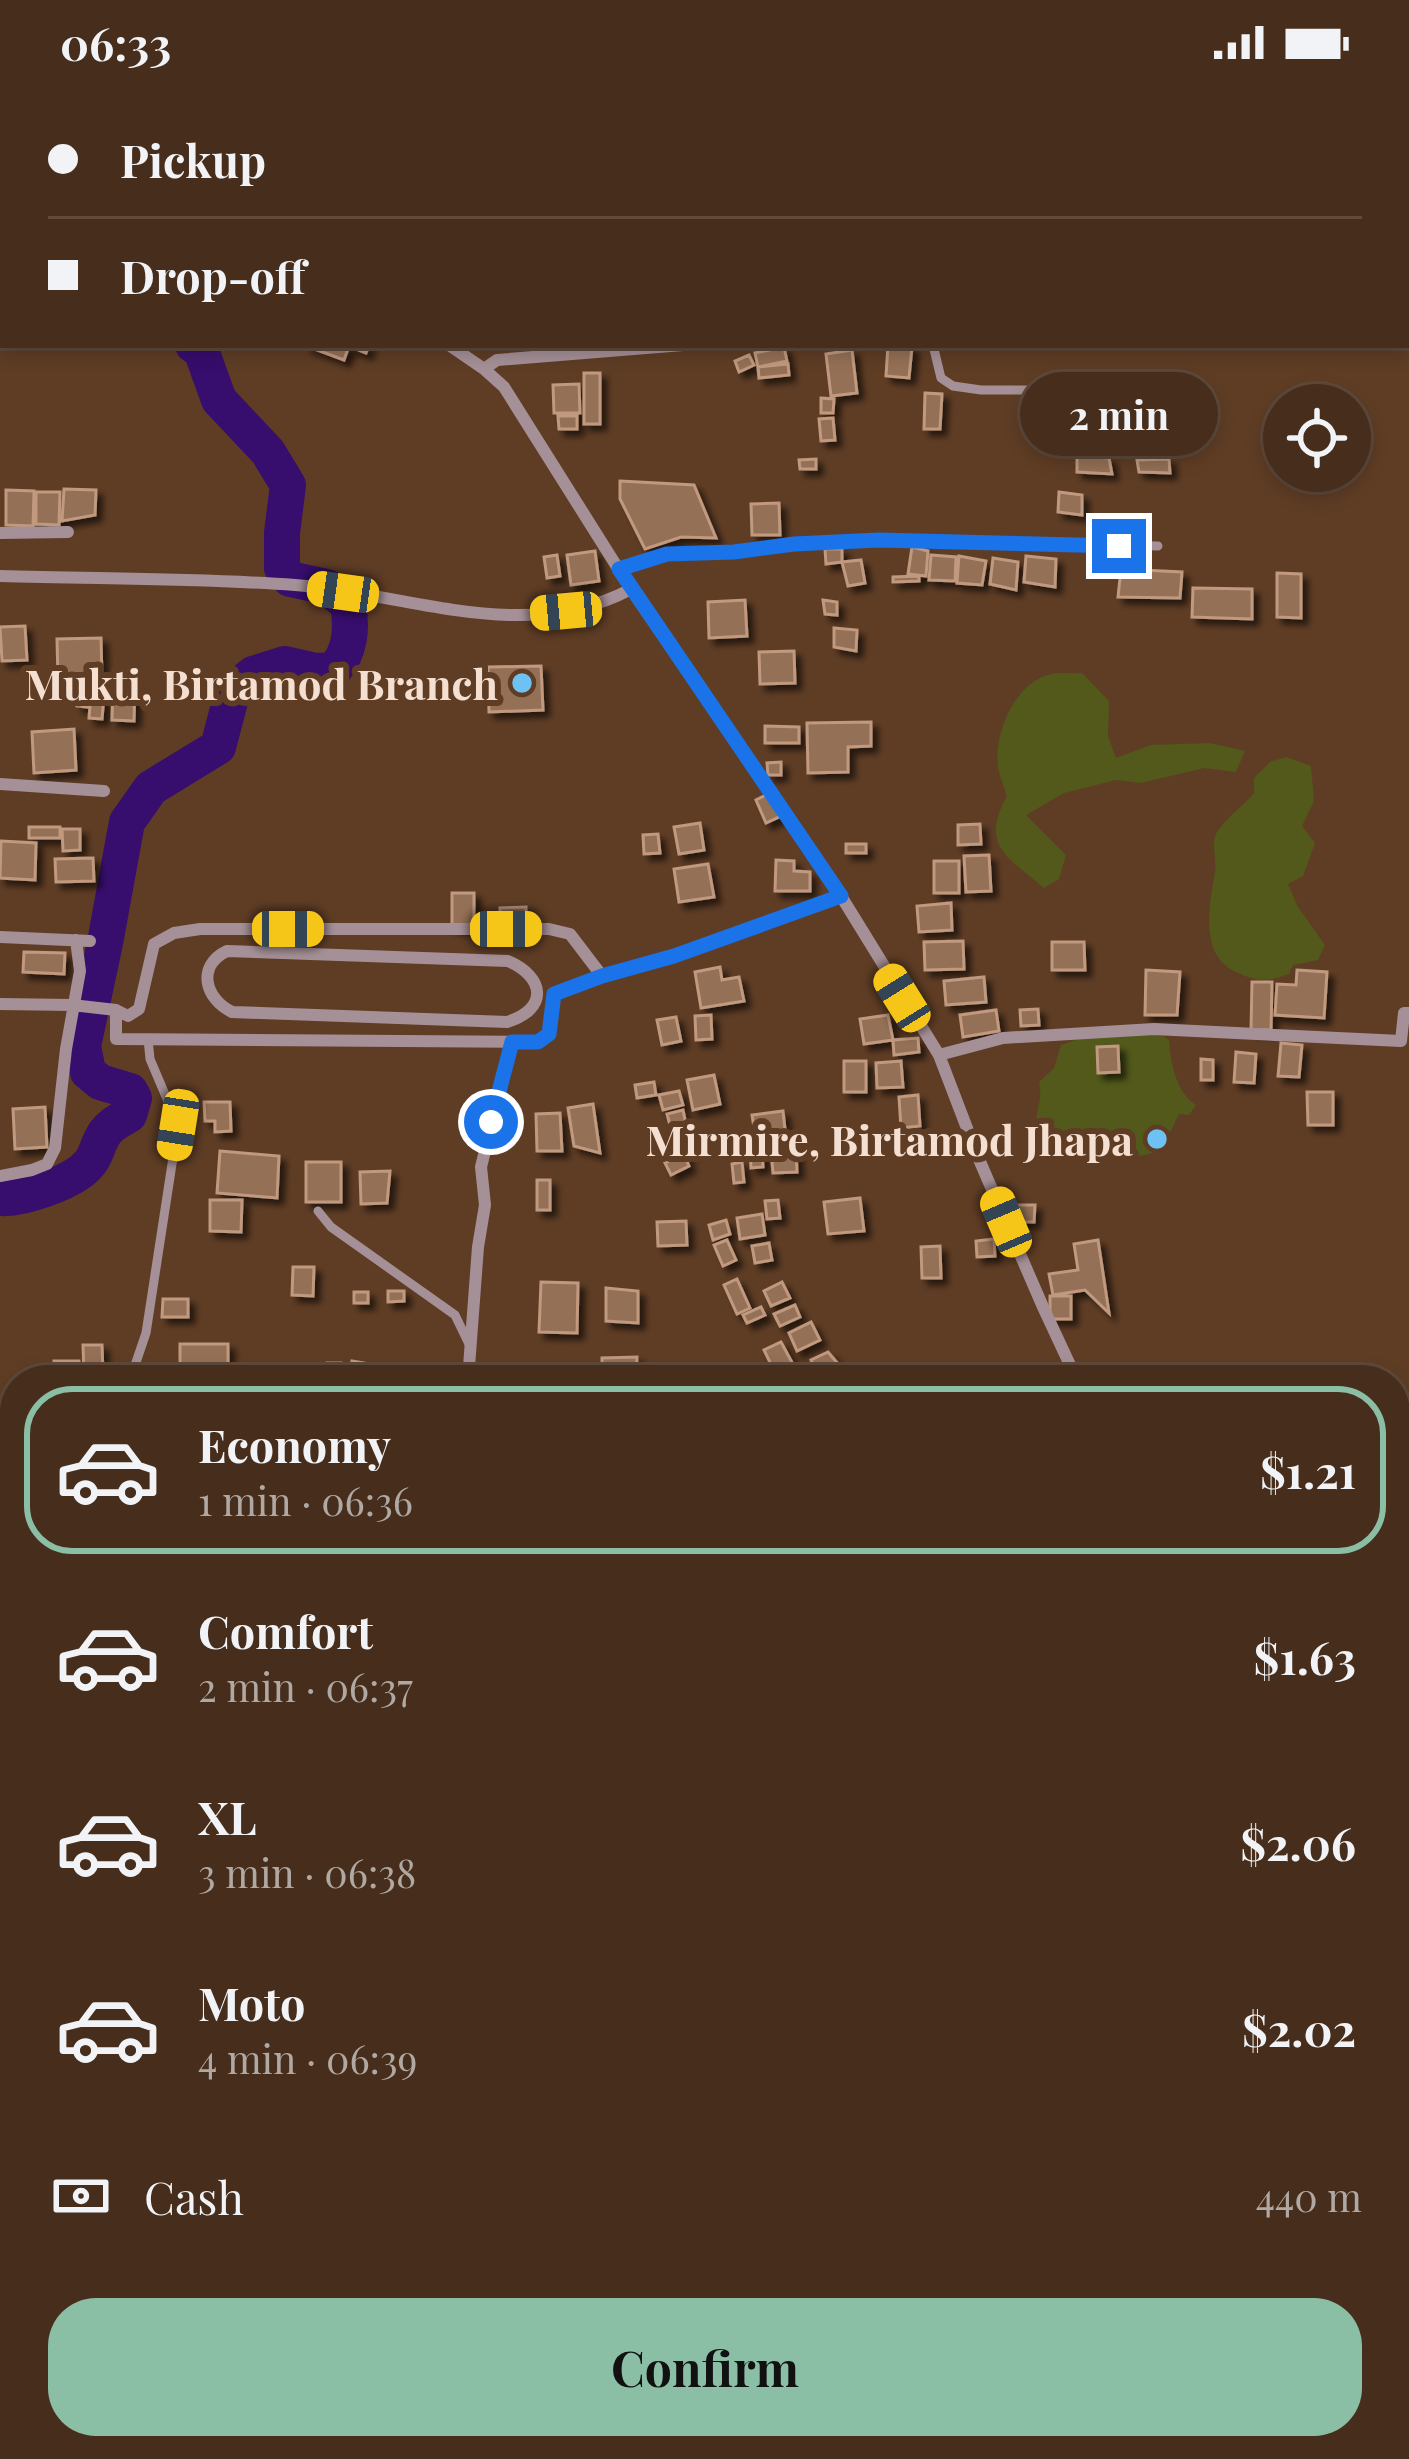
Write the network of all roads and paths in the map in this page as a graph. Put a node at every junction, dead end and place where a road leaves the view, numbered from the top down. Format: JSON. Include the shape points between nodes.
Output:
{"nodes":[{"id":1,"x":453,"y":348,"type":"edge"},
{"id":2,"x":592,"y":348,"type":"edge"},
{"id":3,"x":934,"y":348,"type":"edge"},
{"id":4,"x":562,"y":349,"type":"edge"},
{"id":5,"x":484,"y":369,"type":"junction"},
{"id":6,"x":1173,"y":390,"type":"dead end"},
{"id":7,"x":68,"y":532,"type":"dead end"},
{"id":8,"x":0,"y":533,"type":"edge"},
{"id":9,"x":1158,"y":546,"type":"dead end"},
{"id":10,"x":619,"y":569,"type":"junction"},
{"id":11,"x":0,"y":576,"type":"edge"},
{"id":12,"x":631,"y":589,"type":"junction"},
{"id":13,"x":0,"y":784,"type":"edge"},
{"id":14,"x":104,"y":790,"type":"dead end"},
{"id":15,"x":841,"y":896,"type":"junction"},
{"id":16,"x":0,"y":937,"type":"edge"},
{"id":17,"x":602,"y":976,"type":"junction"},
{"id":18,"x":0,"y":1004,"type":"edge"},
{"id":19,"x":75,"y":1006,"type":"junction"},
{"id":20,"x":112,"y":1010,"type":"junction"},
{"id":21,"x":232,"y":1012,"type":"joint"},
{"id":22,"x":1409,"y":1013,"type":"edge"},
{"id":23,"x":148,"y":1039,"type":"junction"},
{"id":24,"x":512,"y":1042,"type":"junction"},
{"id":25,"x":939,"y":1055,"type":"junction"},
{"id":26,"x":0,"y":1176,"type":"edge"},
{"id":27,"x":318,"y":1211,"type":"dead end"},
{"id":28,"x":470,"y":1346,"type":"junction"},
{"id":29,"x":135,"y":1365,"type":"edge"},
{"id":30,"x":469,"y":1365,"type":"edge"},
{"id":31,"x":1070,"y":1365,"type":"edge"}],
"edges":[{"from":1,"to":5,"type":"street"},
{"from":2,"to":4,"type":"street"},
{"from":3,"to":6,"type":"lane","via":[[941,378],[953,386]]},
{"from":4,"to":5,"type":"street"},
{"from":5,"to":10,"type":"street","via":[[504,387]]},
{"from":7,"to":8,"type":"street"},
{"from":9,"to":10,"type":"lane","via":[[879,540],[667,554]]},
{"from":10,"to":12,"type":"street"},
{"from":11,"to":12,"type":"street","via":[[297,585],[448,611],[526,615]]},
{"from":12,"to":15,"type":"street"},
{"from":13,"to":14,"type":"street"},
{"from":15,"to":17,"type":"street"},
{"from":15,"to":25,"type":"street"},
{"from":16,"to":19,"type":"street","via":[[83,940]]},
{"from":17,"to":20,"type":"street","via":[[570,934],[549,929],[200,929],[154,944],[139,1010]]},
{"from":17,"to":24,"type":"street","via":[[554,994],[549,1034]]},
{"from":18,"to":19,"type":"street"},
{"from":19,"to":20,"type":"street"},
{"from":19,"to":26,"type":"street","via":[[55,1148],[47,1164]]},
{"from":20,"to":23,"type":"street","via":[[116,1039]]},
{"from":21,"to":21,"type":"street","via":[[507,1022],[528,1013],[537,988],[508,962],[227,950],[211,963],[207,984]]},
{"from":22,"to":25,"type":"street","via":[[1402,1041],[1154,1029],[1003,1038]]},
{"from":23,"to":24,"type":"street"},
{"from":23,"to":29,"type":"lane","via":[[178,1125]]},
{"from":24,"to":28,"type":"street","via":[[481,1166],[485,1205]]},
{"from":25,"to":31,"type":"street"},
{"from":27,"to":28,"type":"lane","via":[[455,1315]]},
{"from":28,"to":30,"type":"street"}]}
